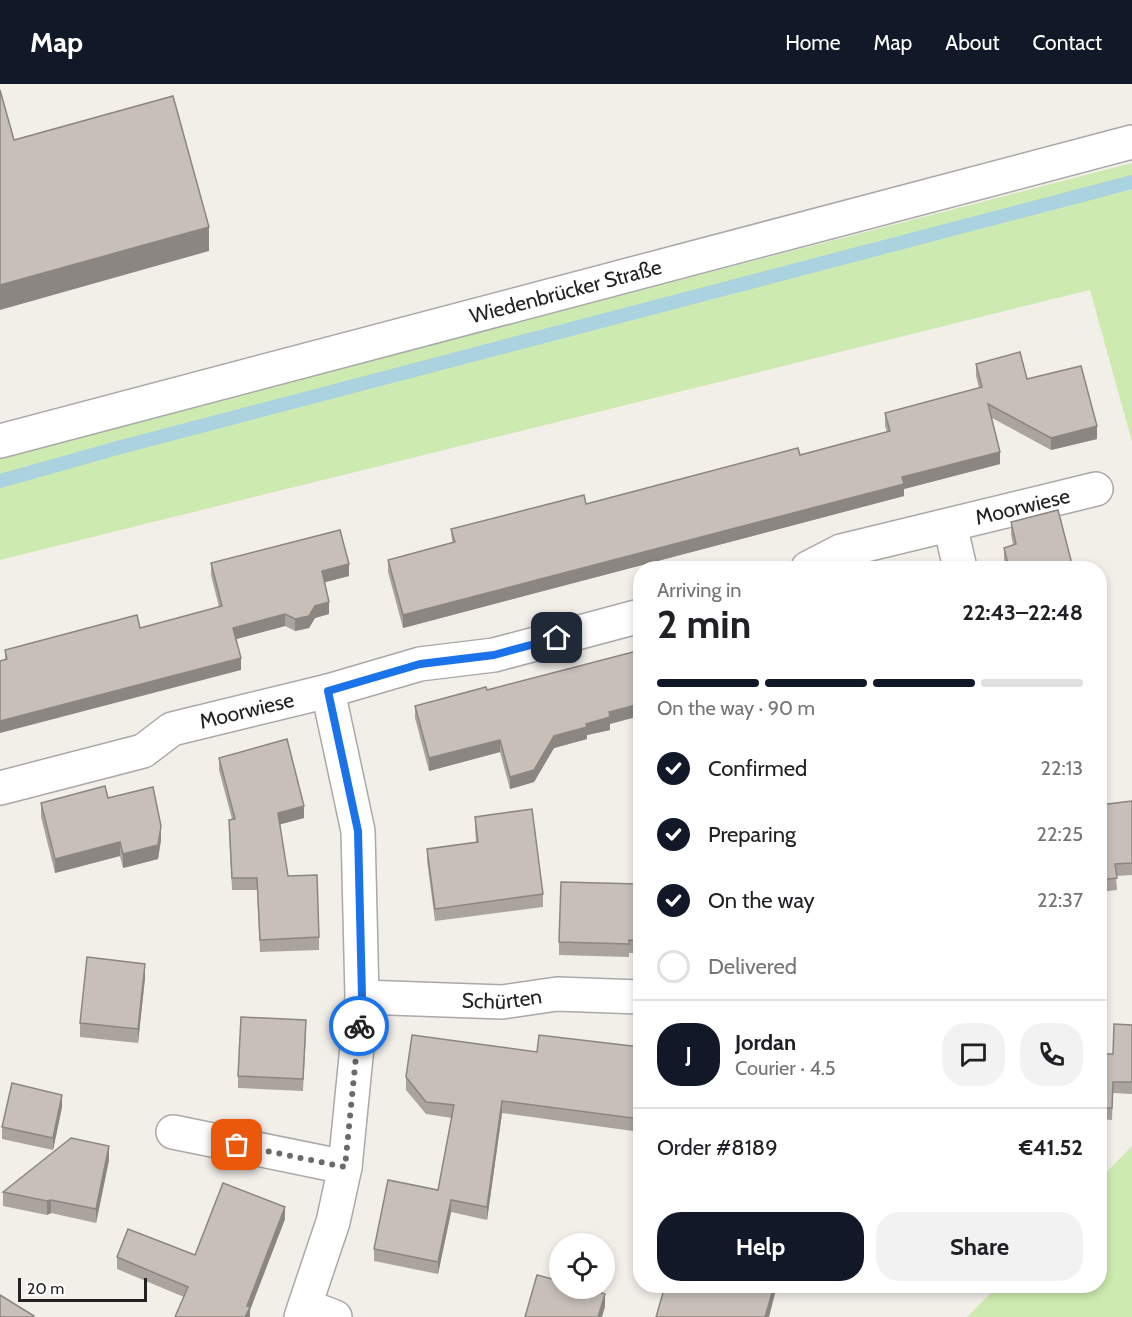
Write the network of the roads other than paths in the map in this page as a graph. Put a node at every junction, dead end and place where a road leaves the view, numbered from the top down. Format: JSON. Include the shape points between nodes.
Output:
{"nodes":[{"id":1,"x":1132,"y":142,"type":"edge"},
{"id":2,"x":0,"y":441,"type":"edge"},
{"id":3,"x":1096,"y":489,"type":"dead end"},
{"id":4,"x":950,"y":525,"type":"junction"},
{"id":5,"x":844,"y":560,"type":"edge"},
{"id":6,"x":958,"y":561,"type":"edge"},
{"id":7,"x":633,"y":618,"type":"edge"},
{"id":8,"x":328,"y":691,"type":"junction"},
{"id":9,"x":0,"y":788,"type":"edge"},
{"id":10,"x":362,"y":997,"type":"junction"},
{"id":11,"x":633,"y":997,"type":"edge"},
{"id":12,"x":173,"y":1132,"type":"dead end"},
{"id":13,"x":345,"y":1167,"type":"junction"},
{"id":14,"x":314,"y":1313,"type":"edge"}],
"edges":[{"from":1,"to":2,"type":"street","name":"Wiedenbrücker Straße"},
{"from":3,"to":4,"type":"street","name":"Moorwiese"},
{"from":4,"to":5,"type":"street","name":"Moorwiese"},
{"from":4,"to":6,"type":"street","name":"Moorwiese"},
{"from":7,"to":8,"type":"street","name":"Moorwiese","via":[[494,655],[420,664]]},
{"from":8,"to":9,"type":"street","name":"Moorwiese","via":[[172,729],[143,751]]},
{"from":8,"to":10,"type":"street","via":[[358,831]]},
{"from":10,"to":11,"type":"street","name":"Schürten","via":[[502,1002],[557,994]]},
{"from":10,"to":13,"type":"street"},
{"from":12,"to":13,"type":"street"},
{"from":13,"to":14,"type":"street"}]}
